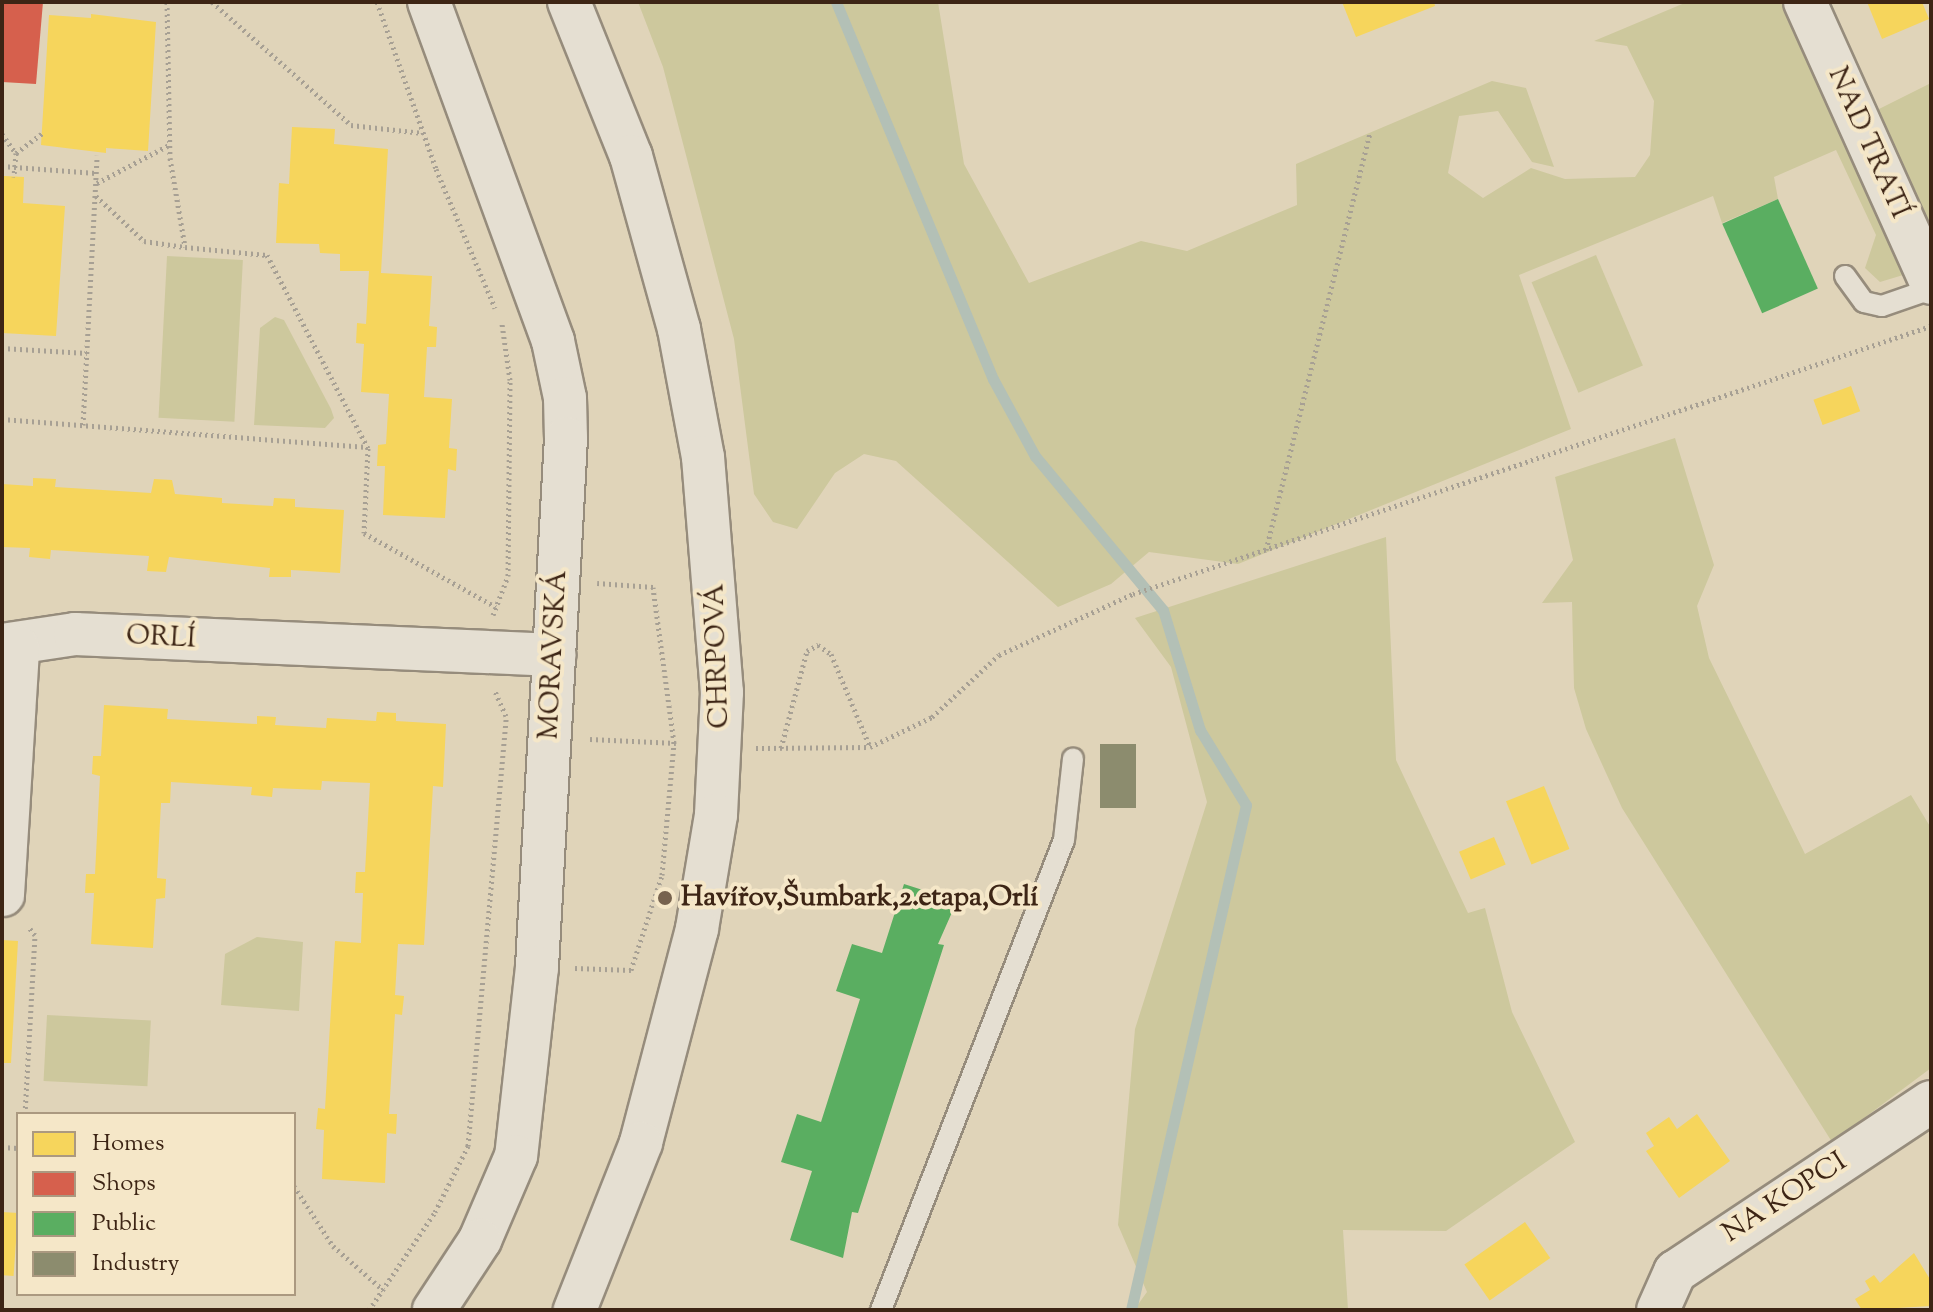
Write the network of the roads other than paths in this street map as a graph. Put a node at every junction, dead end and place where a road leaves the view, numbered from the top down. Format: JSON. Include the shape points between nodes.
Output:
{"nodes":[{"id":1,"x":429,"y":2,"type":"edge"},
{"id":2,"x":569,"y":2,"type":"edge"},
{"id":3,"x":1805,"y":2,"type":"edge"},
{"id":4,"x":1845,"y":276,"type":"dead end"},
{"id":5,"x":1931,"y":286,"type":"edge"},
{"id":6,"x":10,"y":646,"type":"edge"},
{"id":7,"x":555,"y":655,"type":"junction"},
{"id":8,"x":1073,"y":758,"type":"dead end"},
{"id":9,"x":5,"y":807,"type":"edge"},
{"id":10,"x":3,"y":895,"type":"edge"},
{"id":11,"x":1931,"y":1102,"type":"edge"},
{"id":12,"x":434,"y":1310,"type":"edge"},
{"id":13,"x":575,"y":1310,"type":"edge"},
{"id":14,"x":881,"y":1310,"type":"edge"},
{"id":15,"x":1658,"y":1310,"type":"edge"}],
"edges":[{"from":1,"to":7,"type":"street","name":"MORAVSKÁ","via":[[561,368],[566,438]]},
{"from":2,"to":13,"type":"street","name":"CHRPOVÁ","via":[[631,156],[679,329],[704,471],[722,692],[716,815],[697,929],[641,1143]]},
{"from":3,"to":5,"type":"street","name":"NAD TRATÍ"},
{"from":4,"to":5,"type":"lane","via":[[1864,302],[1882,306]]},
{"from":6,"to":7,"type":"street","name":"ORLÍ","via":[[75,634]]},
{"from":6,"to":9,"type":"street","name":"ORLÍ"},
{"from":7,"to":12,"type":"street","name":"MORAVSKÁ","via":[[537,967],[516,1156],[480,1240]]},
{"from":8,"to":14,"type":"lane","via":[[1064,840]]},
{"from":9,"to":10,"type":"street","name":"ORLÍ"},
{"from":11,"to":15,"type":"street","name":"NA KOPCI","via":[[1675,1272]]}]}
